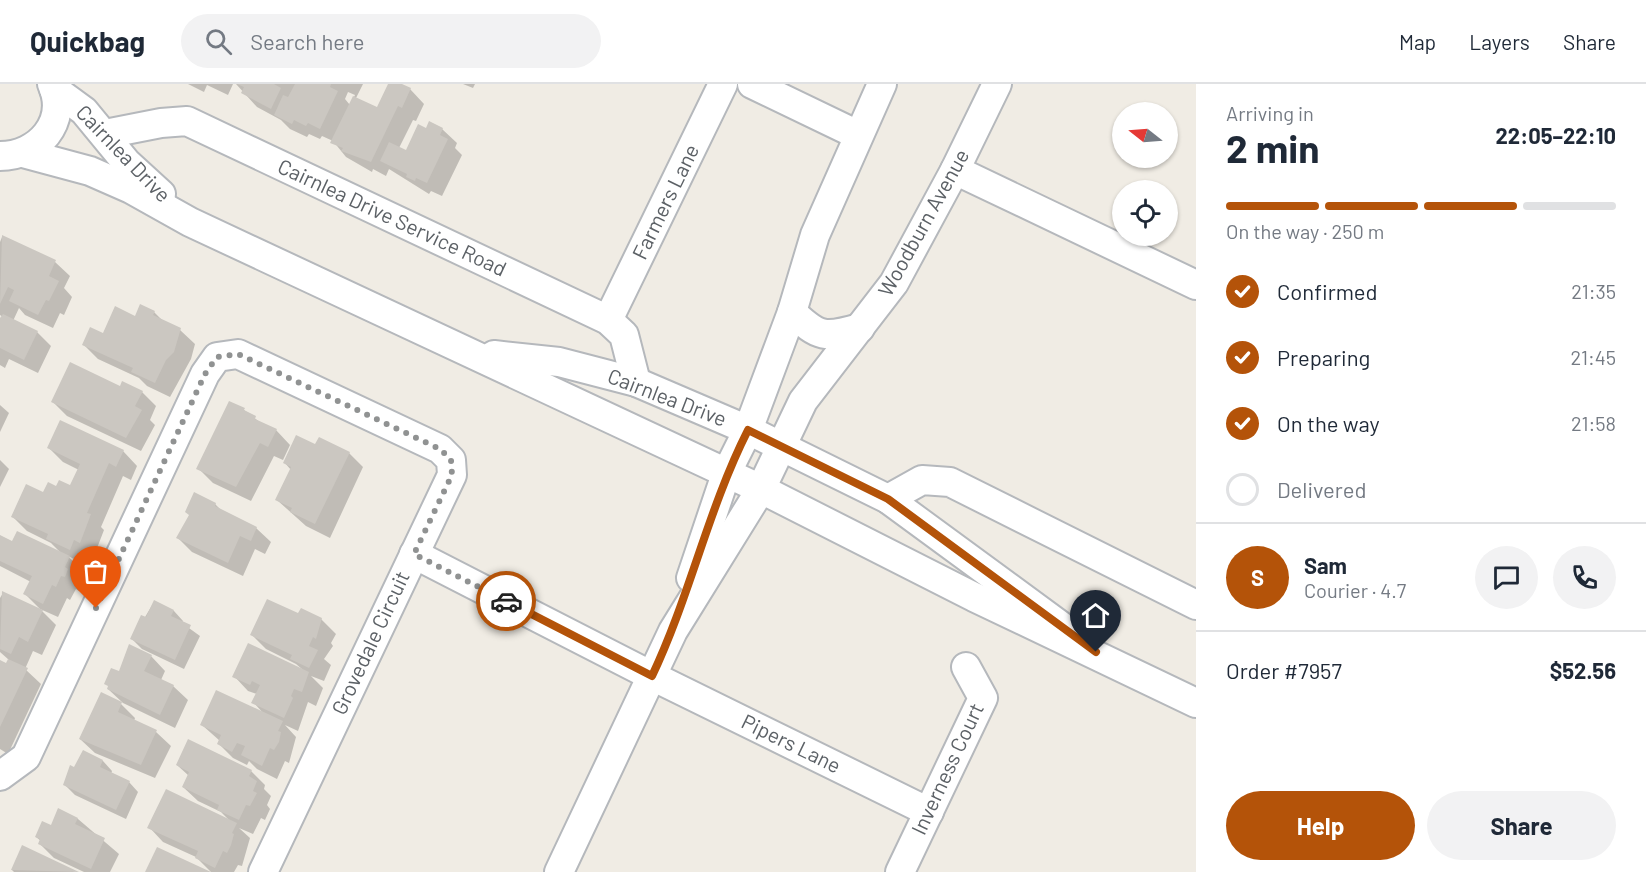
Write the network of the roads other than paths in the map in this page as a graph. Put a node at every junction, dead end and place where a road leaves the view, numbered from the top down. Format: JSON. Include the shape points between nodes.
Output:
{"nodes":[{"id":1,"x":723,"y":84,"type":"edge"},
{"id":2,"x":752,"y":84,"type":"edge"},
{"id":3,"x":882,"y":84,"type":"edge"},
{"id":4,"x":997,"y":84,"type":"edge"},
{"id":5,"x":53,"y":86,"type":"edge"},
{"id":6,"x":105,"y":134,"type":"junction"},
{"id":7,"x":858,"y":135,"type":"junction"},
{"id":8,"x":9,"y":159,"type":"edge"},
{"id":9,"x":955,"y":170,"type":"junction"},
{"id":10,"x":190,"y":222,"type":"junction"},
{"id":11,"x":1196,"y":285,"type":"edge"},
{"id":12,"x":792,"y":312,"type":"junction"},
{"id":13,"x":608,"y":320,"type":"junction"},
{"id":14,"x":860,"y":328,"type":"junction"},
{"id":15,"x":474,"y":353,"type":"junction"},
{"id":16,"x":636,"y":382,"type":"junction"},
{"id":17,"x":748,"y":430,"type":"junction"},
{"id":18,"x":781,"y":446,"type":"junction"},
{"id":19,"x":726,"y":474,"type":"junction"},
{"id":20,"x":761,"y":489,"type":"junction"},
{"id":21,"x":888,"y":499,"type":"junction"},
{"id":22,"x":414,"y":554,"type":"junction"},
{"id":23,"x":1196,"y":605,"type":"edge"},
{"id":24,"x":673,"y":631,"type":"junction"},
{"id":25,"x":1114,"y":666,"type":"junction"},
{"id":26,"x":966,"y":667,"type":"dead end"},
{"id":27,"x":652,"y":676,"type":"junction"},
{"id":28,"x":1196,"y":703,"type":"edge"},
{"id":29,"x":0,"y":776,"type":"edge"},
{"id":30,"x":929,"y":812,"type":"junction"},
{"id":31,"x":263,"y":872,"type":"edge"},
{"id":32,"x":559,"y":872,"type":"edge"},
{"id":33,"x":900,"y":872,"type":"edge"}],
"edges":[{"from":1,"to":13,"type":"street","name":"Farmers Lane"},
{"from":2,"to":7,"type":"street"},
{"from":3,"to":7,"type":"street"},
{"from":4,"to":9,"type":"street","name":"Woodburn Avenue"},
{"from":5,"to":6,"type":"street","name":"Cairnlea Drive"},
{"from":5,"to":8,"type":"street","via":[[57,104],[51,127],[37,146]]},
{"from":6,"to":10,"type":"street","name":"Cairnlea Drive","via":[[126,162]]},
{"from":6,"to":13,"type":"street","name":"Cairnlea Drive Service Road","via":[[188,121]]},
{"from":7,"to":12,"type":"street","via":[[815,235]]},
{"from":8,"to":10,"type":"street","name":"Cairnlea Drive","via":[[90,171]]},
{"from":9,"to":11,"type":"street"},
{"from":9,"to":14,"type":"street","name":"Woodburn Avenue","via":[[894,283]]},
{"from":10,"to":15,"type":"street","name":"Cairnlea Drive"},
{"from":12,"to":14,"type":"street","via":[[812,331],[834,335]]},
{"from":12,"to":17,"type":"street"},
{"from":13,"to":16,"type":"street","name":"Cairnlea Drive Service Road","via":[[624,335]]},
{"from":14,"to":18,"type":"street","name":"Woodburn Avenue","via":[[803,401]]},
{"from":15,"to":16,"type":"street","name":"Cairnlea Drive","via":[[560,362]]},
{"from":15,"to":19,"type":"street","name":"Cairnlea Drive"},
{"from":16,"to":17,"type":"street","name":"Cairnlea Drive"},
{"from":17,"to":18,"type":"street","name":"Cairnlea Drive"},
{"from":17,"to":19,"type":"street"},
{"from":18,"to":20,"type":"street","name":"Woodburn Avenue"},
{"from":18,"to":21,"type":"street","name":"Cairnlea Drive"},
{"from":19,"to":20,"type":"street","name":"Cairnlea Drive"},
{"from":19,"to":24,"type":"street"},
{"from":20,"to":24,"type":"street","name":"Woodburn Avenue"},
{"from":20,"to":25,"type":"street","name":"Cairnlea Drive"},
{"from":21,"to":23,"type":"street","via":[[922,480],[950,482]]},
{"from":21,"to":25,"type":"street","name":"Cairnlea Drive"},
{"from":22,"to":27,"type":"street","name":"Pipers Lane"},
{"from":22,"to":29,"type":"street","name":"Grovedale Circuit","via":[[452,475],[451,460],[440,449],[238,354],[217,357],[205,374],[26,757]]},
{"from":22,"to":31,"type":"street","name":"Grovedale Circuit"},
{"from":24,"to":27,"type":"street"},
{"from":25,"to":28,"type":"street","name":"Cairnlea Drive"},
{"from":26,"to":30,"type":"street","name":"Inverness Court","via":[[983,698]]},
{"from":27,"to":30,"type":"street","name":"Pipers Lane"},
{"from":27,"to":32,"type":"street"},
{"from":30,"to":33,"type":"street","name":"Inverness Court"}]}
